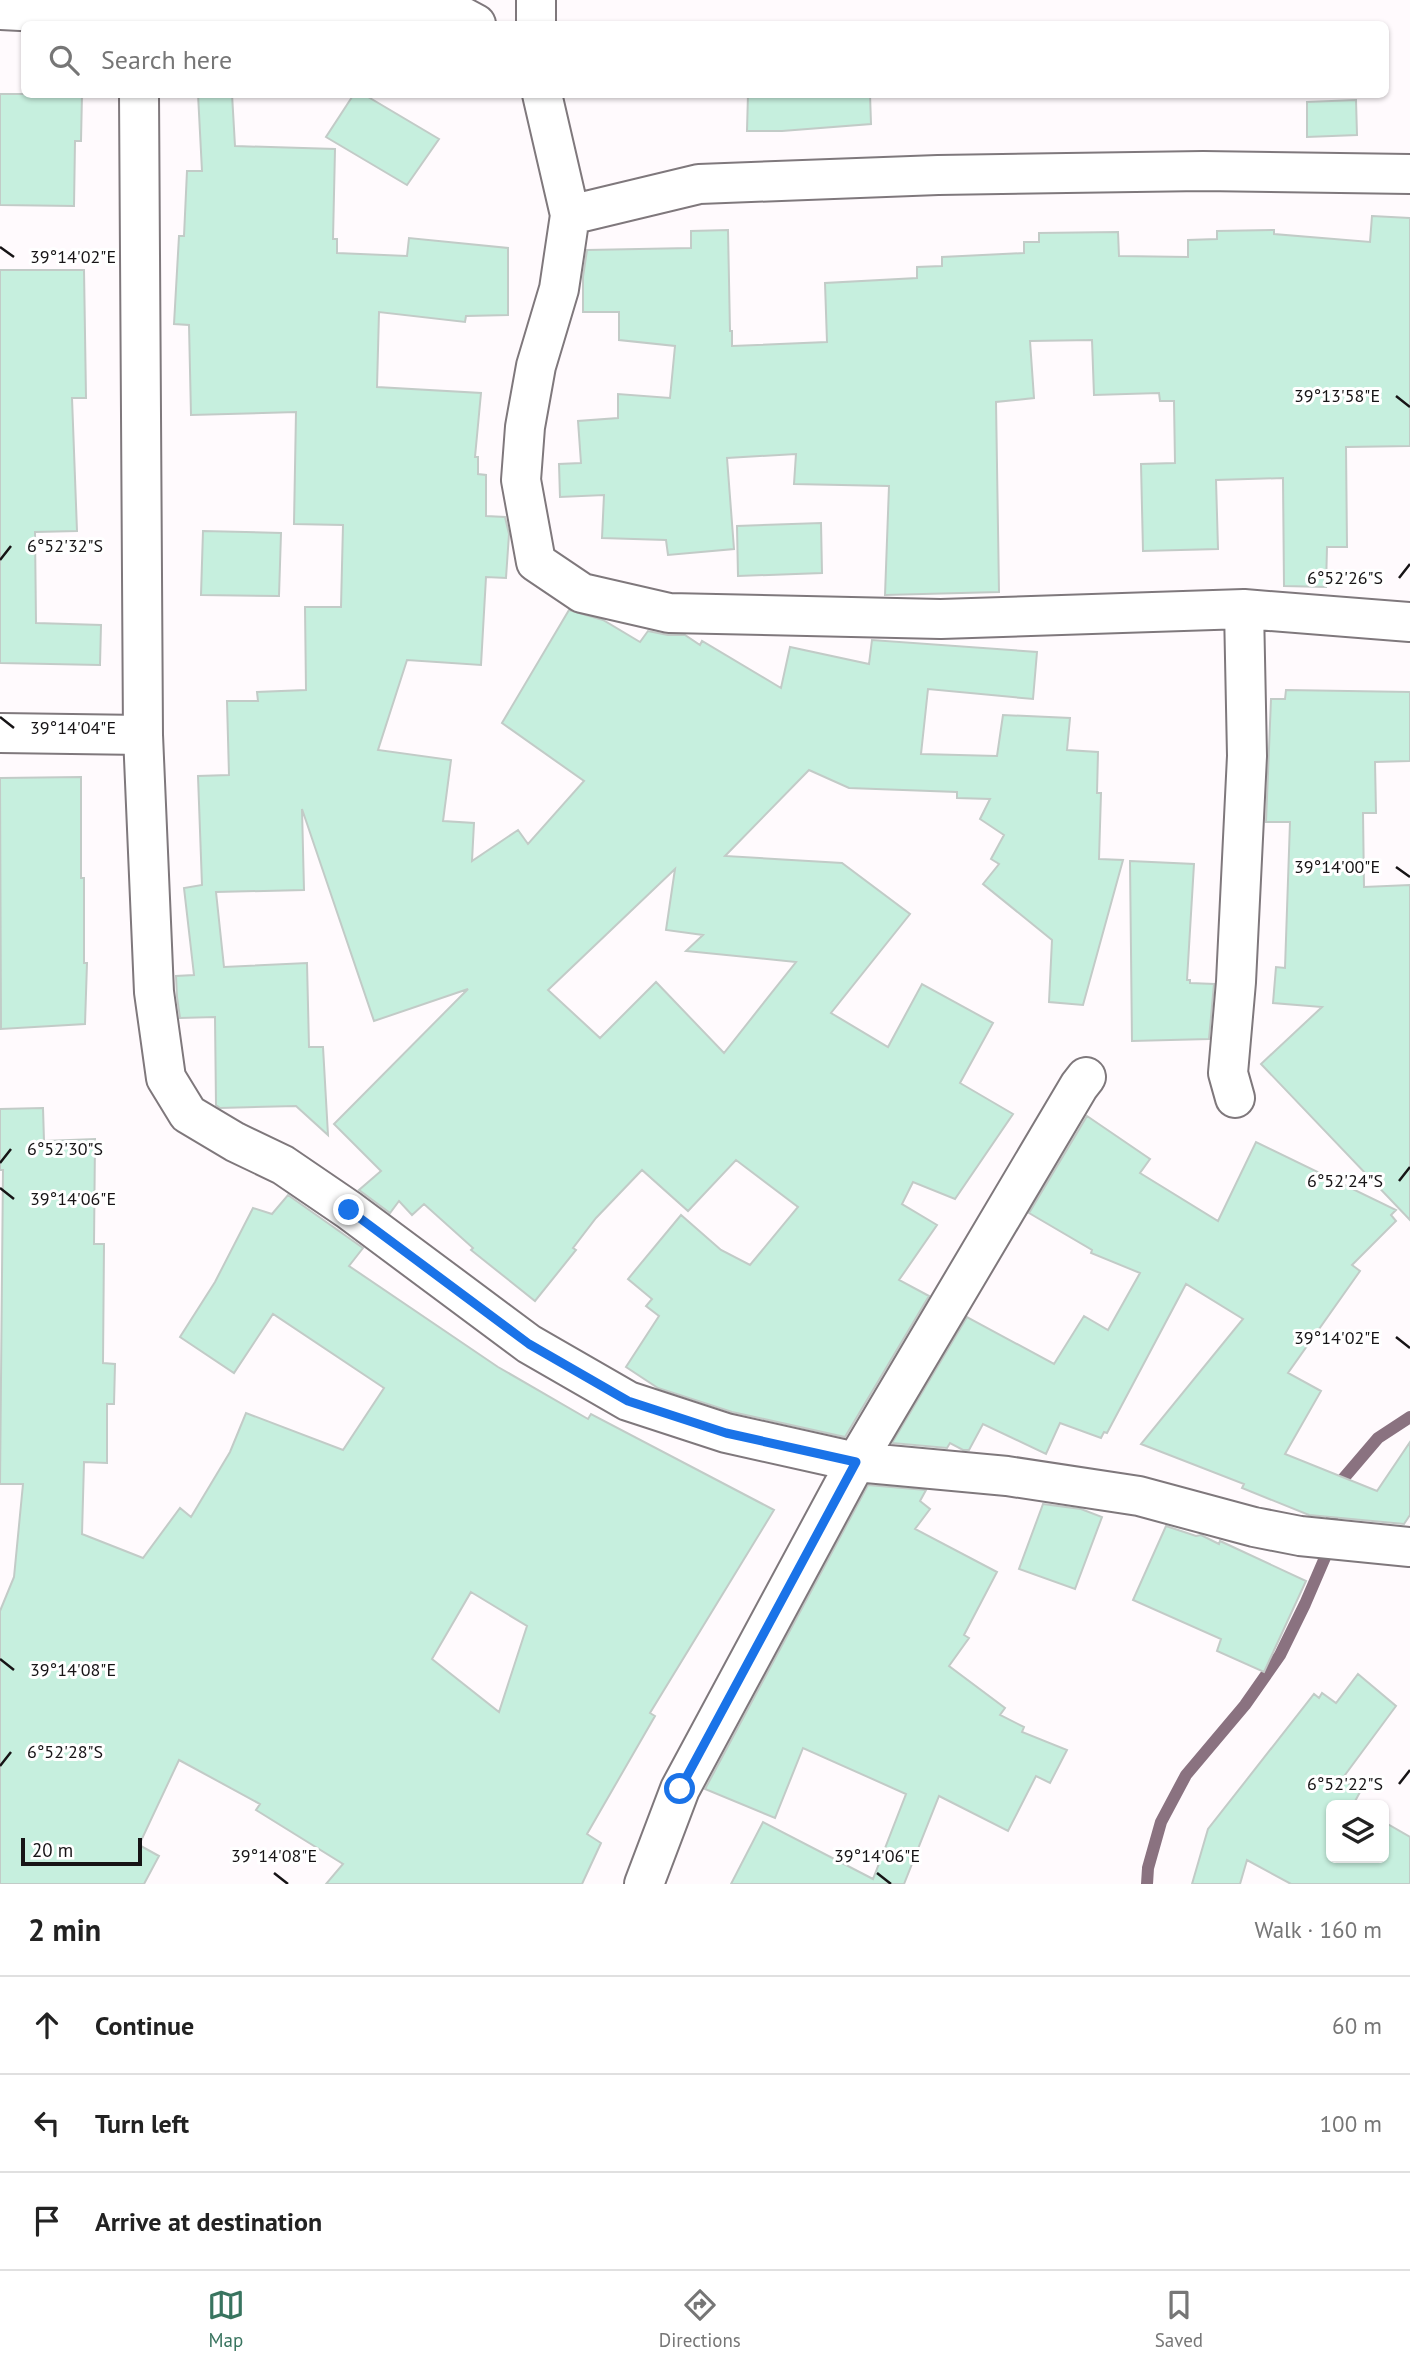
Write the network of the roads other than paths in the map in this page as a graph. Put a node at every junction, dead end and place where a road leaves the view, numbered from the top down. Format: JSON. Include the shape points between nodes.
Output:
{"nodes":[{"id":1,"x":536,"y":0,"type":"edge"},
{"id":2,"x":451,"y":7,"type":"edge"},
{"id":3,"x":0,"y":10,"type":"edge"},
{"id":4,"x":139,"y":21,"type":"edge"},
{"id":5,"x":470,"y":21,"type":"edge"},
{"id":6,"x":536,"y":21,"type":"edge"},
{"id":7,"x":139,"y":98,"type":"edge"},
{"id":8,"x":543,"y":98,"type":"edge"},
{"id":9,"x":1410,"y":174,"type":"edge"},
{"id":10,"x":570,"y":215,"type":"junction"},
{"id":11,"x":1244,"y":609,"type":"junction"},
{"id":12,"x":1410,"y":622,"type":"edge"},
{"id":13,"x":0,"y":733,"type":"edge"},
{"id":14,"x":143,"y":735,"type":"junction"},
{"id":15,"x":1086,"y":1077,"type":"dead end"},
{"id":16,"x":1235,"y":1098,"type":"dead end"},
{"id":17,"x":856,"y":1462,"type":"junction"},
{"id":18,"x":1410,"y":1546,"type":"edge"},
{"id":19,"x":644,"y":1884,"type":"edge"}],
"edges":[{"from":1,"to":6,"type":"street"},
{"from":2,"to":4,"type":"street"},
{"from":2,"to":5,"type":"street"},
{"from":3,"to":4,"type":"street"},
{"from":7,"to":14,"type":"street"},
{"from":8,"to":10,"type":"street"},
{"from":9,"to":10,"type":"street","via":[[1189,171],[699,184]]},
{"from":10,"to":11,"type":"street","via":[[559,289],[529,397],[520,480],[536,562],[582,593],[669,613],[941,619]]},
{"from":11,"to":12,"type":"street"},
{"from":11,"to":16,"type":"street","via":[[1247,756],[1228,1073]]},
{"from":13,"to":14,"type":"street"},
{"from":14,"to":17,"type":"street","via":[[154,992],[166,1078],[188,1114],[283,1165],[529,1344],[628,1401],[726,1433]]},
{"from":15,"to":17,"type":"street"},
{"from":17,"to":18,"type":"street","via":[[1007,1476],[1139,1496],[1300,1536]]},
{"from":17,"to":19,"type":"street","via":[[680,1789]]}]}
